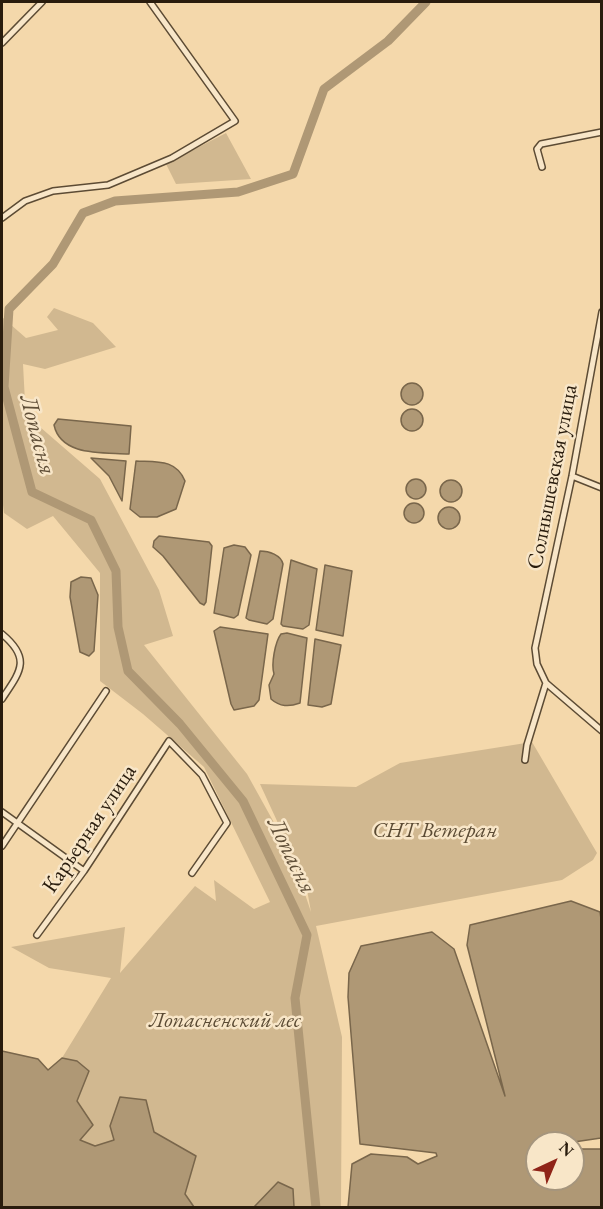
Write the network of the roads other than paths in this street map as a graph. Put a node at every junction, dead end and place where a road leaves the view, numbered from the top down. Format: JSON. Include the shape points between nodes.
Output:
{"nodes":[{"id":1,"x":42,"y":2,"type":"edge"},
{"id":2,"x":150,"y":2,"type":"edge"},
{"id":3,"x":2,"y":43,"type":"edge"},
{"id":4,"x":602,"y":132,"type":"edge"},
{"id":5,"x":542,"y":168,"type":"dead end"},
{"id":6,"x":2,"y":218,"type":"edge"},
{"id":7,"x":602,"y":312,"type":"edge"},
{"id":8,"x":572,"y":476,"type":"junction"},
{"id":9,"x":602,"y":488,"type":"edge"},
{"id":10,"x":2,"y":634,"type":"edge"},
{"id":11,"x":546,"y":683,"type":"junction"},
{"id":12,"x":106,"y":691,"type":"dead end"},
{"id":13,"x":2,"y":699,"type":"edge"},
{"id":14,"x":602,"y":731,"type":"edge"},
{"id":15,"x":525,"y":760,"type":"dead end"},
{"id":16,"x":2,"y":812,"type":"edge"},
{"id":17,"x":17,"y":823,"type":"junction"},
{"id":18,"x":2,"y":846,"type":"edge"},
{"id":19,"x":84,"y":871,"type":"junction"},
{"id":20,"x":192,"y":873,"type":"dead end"},
{"id":21,"x":37,"y":935,"type":"dead end"}],
"edges":[{"from":1,"to":3,"type":"street"},
{"from":2,"to":6,"type":"street","via":[[235,121],[172,158],[108,184],[53,191],[26,201]]},
{"from":4,"to":5,"type":"street","via":[[541,144],[537,149]]},
{"from":7,"to":8,"type":"street","name":"Солнышевская улица"},
{"from":8,"to":9,"type":"street"},
{"from":8,"to":11,"type":"street","name":"Солнышевская улица","via":[[535,648]]},
{"from":10,"to":13,"type":"street","via":[[21,660],[20,673]]},
{"from":11,"to":14,"type":"street"},
{"from":11,"to":15,"type":"street"},
{"from":12,"to":17,"type":"street"},
{"from":16,"to":17,"type":"street"},
{"from":17,"to":18,"type":"street"},
{"from":17,"to":19,"type":"street"},
{"from":19,"to":20,"type":"street","name":"Карьерная улица","via":[[169,741],[202,775],[227,823]]},
{"from":19,"to":21,"type":"street","name":"Карьерная улица"}]}
